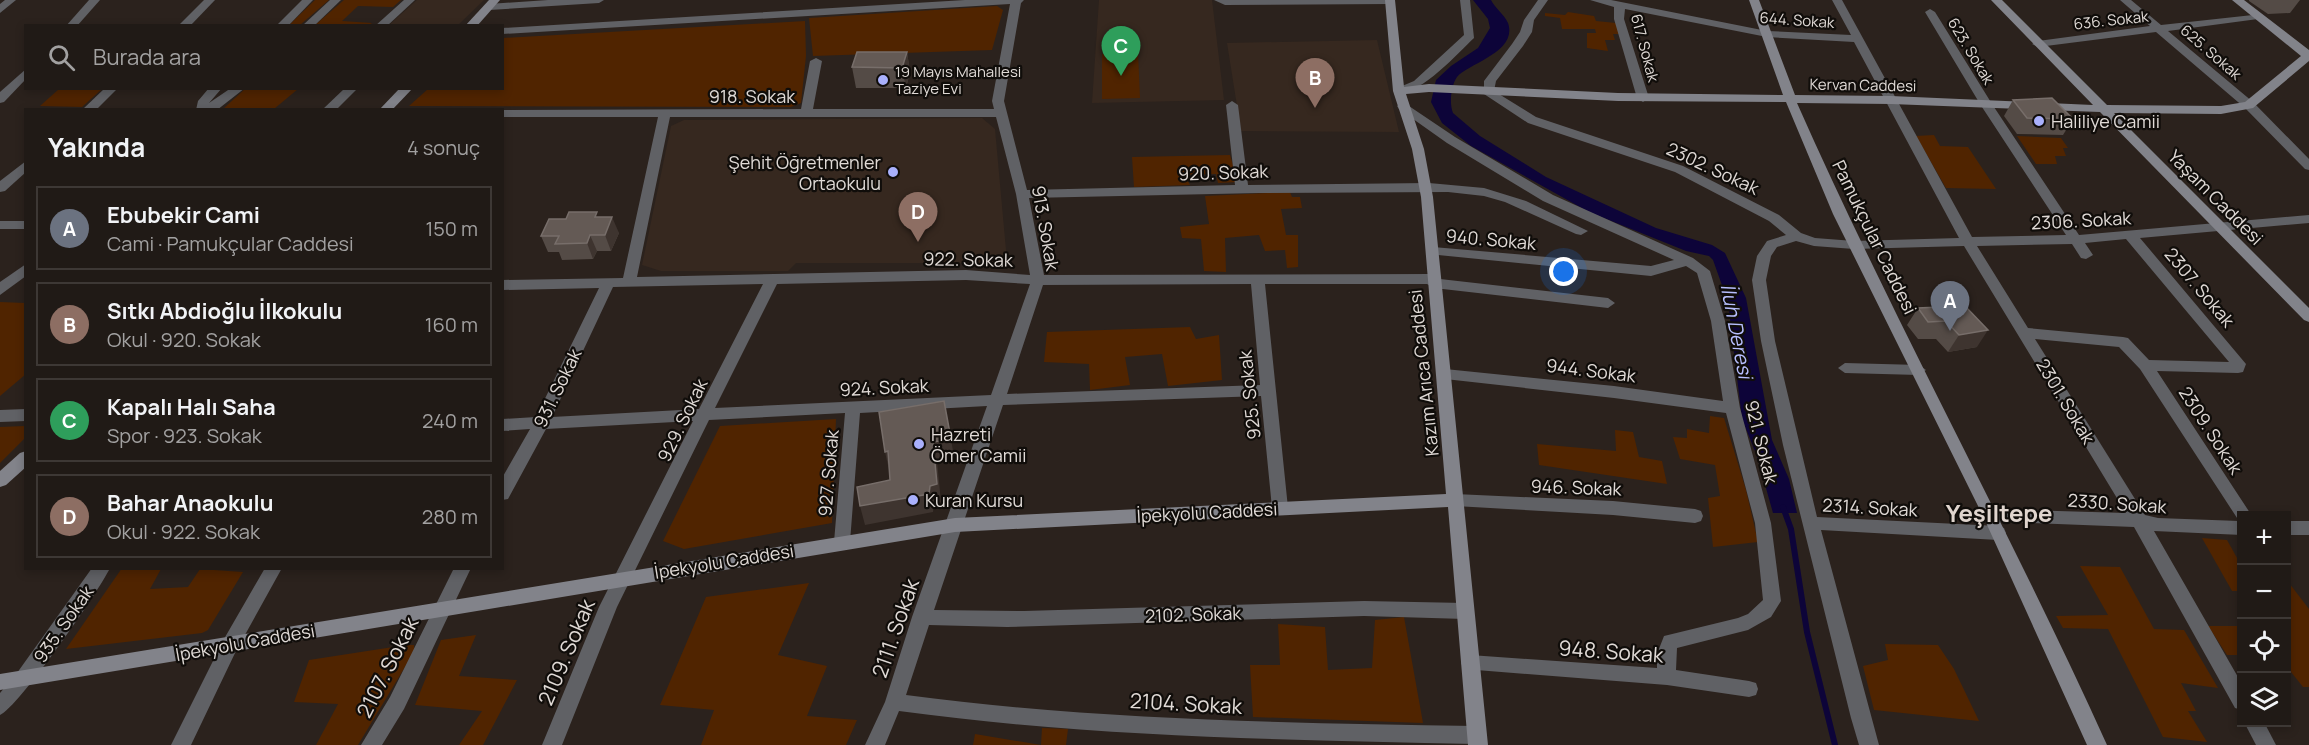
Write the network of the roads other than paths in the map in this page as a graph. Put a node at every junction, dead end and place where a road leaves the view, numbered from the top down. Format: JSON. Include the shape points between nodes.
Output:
{"nodes":[{"id":1,"x":11,"y":0,"type":"edge"},
{"id":2,"x":95,"y":0,"type":"edge"},
{"id":3,"x":210,"y":0,"type":"edge"},
{"id":4,"x":308,"y":0,"type":"edge"},
{"id":5,"x":336,"y":0,"type":"edge"},
{"id":6,"x":410,"y":0,"type":"edge"},
{"id":7,"x":599,"y":0,"type":"edge"},
{"id":8,"x":1017,"y":0,"type":"edge"},
{"id":9,"x":1220,"y":0,"type":"edge"},
{"id":10,"x":1390,"y":0,"type":"edge"},
{"id":11,"x":1465,"y":0,"type":"edge"},
{"id":12,"x":1543,"y":0,"type":"edge"},
{"id":13,"x":1595,"y":0,"type":"edge"},
{"id":14,"x":1754,"y":0,"type":"edge"},
{"id":15,"x":1837,"y":0,"type":"edge"},
{"id":16,"x":1996,"y":0,"type":"edge"},
{"id":17,"x":2125,"y":0,"type":"edge"},
{"id":18,"x":2237,"y":0,"type":"edge"},
{"id":19,"x":492,"y":3,"type":"edge"},
{"id":20,"x":1620,"y":5,"type":"junction"},
{"id":21,"x":0,"y":10,"type":"edge"},
{"id":22,"x":1930,"y":12,"type":"dead end"},
{"id":23,"x":2259,"y":16,"type":"junction"},
{"id":24,"x":73,"y":24,"type":"edge"},
{"id":25,"x":185,"y":24,"type":"edge"},
{"id":26,"x":283,"y":24,"type":"edge"},
{"id":27,"x":309,"y":24,"type":"edge"},
{"id":28,"x":382,"y":24,"type":"edge"},
{"id":29,"x":472,"y":24,"type":"edge"},
{"id":30,"x":2163,"y":30,"type":"junction"},
{"id":31,"x":504,"y":31,"type":"edge"},
{"id":32,"x":1767,"y":34,"type":"junction"},
{"id":33,"x":1856,"y":39,"type":"junction"},
{"id":34,"x":2038,"y":44,"type":"junction"},
{"id":35,"x":2309,"y":55,"type":"edge"},
{"id":36,"x":816,"y":61,"type":"dead end"},
{"id":37,"x":24,"y":74,"type":"edge"},
{"id":38,"x":110,"y":90,"type":"edge"},
{"id":39,"x":214,"y":90,"type":"edge"},
{"id":40,"x":236,"y":90,"type":"edge"},
{"id":41,"x":350,"y":90,"type":"edge"},
{"id":42,"x":405,"y":90,"type":"edge"},
{"id":43,"x":1488,"y":92,"type":"junction"},
{"id":44,"x":1643,"y":98,"type":"junction"},
{"id":45,"x":0,"y":99,"type":"edge"},
{"id":46,"x":1401,"y":99,"type":"junction"},
{"id":47,"x":1790,"y":99,"type":"junction"},
{"id":48,"x":1891,"y":100,"type":"junction"},
{"id":49,"x":1986,"y":104,"type":"junction"},
{"id":50,"x":1232,"y":105,"type":"dead end"},
{"id":51,"x":2249,"y":105,"type":"junction"},
{"id":52,"x":90,"y":108,"type":"edge"},
{"id":53,"x":202,"y":108,"type":"edge"},
{"id":54,"x":211,"y":108,"type":"edge"},
{"id":55,"x":330,"y":108,"type":"edge"},
{"id":56,"x":387,"y":108,"type":"edge"},
{"id":57,"x":2104,"y":109,"type":"junction"},
{"id":58,"x":504,"y":113,"type":"edge"},
{"id":59,"x":1001,"y":113,"type":"junction"},
{"id":60,"x":665,"y":114,"type":"junction"},
{"id":61,"x":806,"y":114,"type":"junction"},
{"id":62,"x":2309,"y":166,"type":"edge"},
{"id":63,"x":24,"y":167,"type":"edge"},
{"id":64,"x":0,"y":188,"type":"edge"},
{"id":65,"x":1242,"y":188,"type":"junction"},
{"id":66,"x":1426,"y":188,"type":"junction"},
{"id":67,"x":1022,"y":194,"type":"junction"},
{"id":68,"x":2303,"y":219,"type":"edge"},
{"id":69,"x":0,"y":225,"type":"edge"},
{"id":70,"x":24,"y":225,"type":"edge"},
{"id":71,"x":2221,"y":227,"type":"junction"},
{"id":72,"x":1581,"y":231,"type":"dead end"},
{"id":73,"x":2309,"y":232,"type":"edge"},
{"id":74,"x":2130,"y":235,"type":"junction"},
{"id":75,"x":1796,"y":236,"type":"junction"},
{"id":76,"x":2078,"y":239,"type":"junction"},
{"id":77,"x":1968,"y":242,"type":"junction"},
{"id":78,"x":1854,"y":245,"type":"junction"},
{"id":79,"x":1433,"y":251,"type":"junction"},
{"id":80,"x":2086,"y":255,"type":"dead end"},
{"id":81,"x":1688,"y":261,"type":"junction"},
{"id":82,"x":24,"y":270,"type":"edge"},
{"id":83,"x":1257,"y":279,"type":"junction"},
{"id":84,"x":772,"y":280,"type":"junction"},
{"id":85,"x":1038,"y":280,"type":"junction"},
{"id":86,"x":609,"y":281,"type":"junction"},
{"id":87,"x":629,"y":281,"type":"junction"},
{"id":88,"x":1433,"y":281,"type":"junction"},
{"id":89,"x":504,"y":285,"type":"edge"},
{"id":90,"x":0,"y":290,"type":"edge"},
{"id":91,"x":1608,"y":303,"type":"dead end"},
{"id":92,"x":2309,"y":316,"type":"edge"},
{"id":93,"x":2025,"y":333,"type":"junction"},
{"id":94,"x":2145,"y":365,"type":"junction"},
{"id":95,"x":1845,"y":368,"type":"dead end"},
{"id":96,"x":1919,"y":370,"type":"junction"},
{"id":97,"x":1445,"y":374,"type":"junction"},
{"id":98,"x":1268,"y":390,"type":"junction"},
{"id":99,"x":995,"y":400,"type":"junction"},
{"id":100,"x":853,"y":408,"type":"junction"},
{"id":101,"x":1732,"y":408,"type":"junction"},
{"id":102,"x":24,"y":415,"type":"edge"},
{"id":103,"x":0,"y":416,"type":"edge"},
{"id":104,"x":705,"y":417,"type":"junction"},
{"id":105,"x":541,"y":423,"type":"junction"},
{"id":106,"x":504,"y":425,"type":"edge"},
{"id":107,"x":24,"y":459,"type":"edge"},
{"id":108,"x":0,"y":481,"type":"edge"},
{"id":109,"x":504,"y":490,"type":"edge"},
{"id":110,"x":1455,"y":500,"type":"junction"},
{"id":111,"x":1280,"y":508,"type":"junction"},
{"id":112,"x":2241,"y":511,"type":"edge"},
{"id":113,"x":1695,"y":516,"type":"dead end"},
{"id":114,"x":1990,"y":516,"type":"junction"},
{"id":115,"x":2139,"y":520,"type":"junction"},
{"id":116,"x":1812,"y":523,"type":"junction"},
{"id":117,"x":955,"y":525,"type":"junction"},
{"id":118,"x":2237,"y":528,"type":"edge"},
{"id":119,"x":2291,"y":528,"type":"edge"},
{"id":120,"x":2309,"y":528,"type":"edge"},
{"id":121,"x":1998,"y":533,"type":"junction"},
{"id":122,"x":842,"y":542,"type":"junction"},
{"id":123,"x":101,"y":570,"type":"edge"},
{"id":124,"x":273,"y":570,"type":"edge"},
{"id":125,"x":462,"y":570,"type":"edge"},
{"id":126,"x":624,"y":577,"type":"junction"},
{"id":127,"x":441,"y":609,"type":"junction"},
{"id":128,"x":1465,"y":611,"type":"junction"},
{"id":129,"x":921,"y":617,"type":"junction"},
{"id":130,"x":230,"y":645,"type":"junction"},
{"id":131,"x":1470,"y":663,"type":"junction"},
{"id":132,"x":1667,"y":677,"type":"junction"},
{"id":133,"x":24,"y":679,"type":"junction"},
{"id":134,"x":0,"y":682,"type":"edge"},
{"id":135,"x":1749,"y":689,"type":"dead end"},
{"id":136,"x":2237,"y":695,"type":"edge"},
{"id":137,"x":894,"y":702,"type":"junction"},
{"id":138,"x":0,"y":706,"type":"edge"},
{"id":139,"x":2255,"y":727,"type":"edge"},
{"id":140,"x":1477,"y":740,"type":"edge"},
{"id":141,"x":181,"y":745,"type":"edge"},
{"id":142,"x":372,"y":745,"type":"edge"},
{"id":143,"x":552,"y":745,"type":"edge"},
{"id":144,"x":875,"y":745,"type":"edge"},
{"id":145,"x":1869,"y":745,"type":"edge"},
{"id":146,"x":2097,"y":745,"type":"edge"},
{"id":147,"x":2266,"y":745,"type":"edge"}],
"edges":[{"from":1,"to":21,"type":"street"},
{"from":2,"to":24,"type":"street"},
{"from":3,"to":25,"type":"street"},
{"from":4,"to":26,"type":"street"},
{"from":5,"to":27,"type":"street"},
{"from":6,"to":28,"type":"street"},
{"from":7,"to":19,"type":"street"},
{"from":8,"to":31,"type":"street"},
{"from":8,"to":59,"type":"street","name":"913. Sokak","via":[[998,101]]},
{"from":9,"to":10,"type":"street"},
{"from":10,"to":46,"type":"street","name":"Kazım Arıca Caddesi"},
{"from":11,"to":46,"type":"street","via":[[1470,36]]},
{"from":12,"to":43,"type":"street","via":[[1517,46],[1490,81]]},
{"from":13,"to":20,"type":"street","name":"644. Sokak"},
{"from":14,"to":32,"type":"street","name":"Pamukçular Caddesi"},
{"from":15,"to":33,"type":"street","name":"2301. Sokak"},
{"from":16,"to":34,"type":"street","name":"Yaşam Caddesi"},
{"from":17,"to":30,"type":"street","name":"625. Sokak"},
{"from":18,"to":23,"type":"street"},
{"from":19,"to":29,"type":"street"},
{"from":20,"to":32,"type":"street","name":"644. Sokak"},
{"from":20,"to":44,"type":"street","name":"617. Sokak","via":[[1619,20]]},
{"from":22,"to":49,"type":"street","name":"623. Sokak"},
{"from":23,"to":30,"type":"street","name":"636. Sokak"},
{"from":23,"to":35,"type":"street"},
{"from":30,"to":34,"type":"street","name":"636. Sokak"},
{"from":30,"to":51,"type":"street","name":"625. Sokak"},
{"from":32,"to":33,"type":"street","name":"644. Sokak"},
{"from":32,"to":47,"type":"street","name":"Pamukçular Caddesi"},
{"from":33,"to":48,"type":"street","name":"2301. Sokak"},
{"from":34,"to":57,"type":"street","name":"Yaşam Caddesi"},
{"from":35,"to":51,"type":"street"},
{"from":36,"to":61,"type":"street"},
{"from":37,"to":45,"type":"street"},
{"from":38,"to":52,"type":"street"},
{"from":39,"to":53,"type":"street"},
{"from":40,"to":54,"type":"street"},
{"from":41,"to":55,"type":"street"},
{"from":42,"to":56,"type":"street"},
{"from":43,"to":44,"type":"street","name":"Kervan Caddesi"},
{"from":43,"to":46,"type":"street","name":"Kervan Caddesi","via":[[1429,88]]},
{"from":43,"to":75,"type":"street","name":"2302. Sokak","via":[[1532,120],[1679,169],[1774,218]]},
{"from":44,"to":47,"type":"street","name":"Kervan Caddesi"},
{"from":46,"to":66,"type":"street","name":"Kazım Arıca Caddesi"},
{"from":46,"to":81,"type":"street","name":"921. Sokak","via":[[1451,140],[1548,198]]},
{"from":47,"to":48,"type":"street","name":"Kervan Caddesi"},
{"from":47,"to":78,"type":"street","name":"Pamukçular Caddesi"},
{"from":48,"to":49,"type":"street","name":"Kervan Caddesi"},
{"from":48,"to":77,"type":"street","name":"2301. Sokak"},
{"from":49,"to":57,"type":"street","name":"Kervan Caddesi"},
{"from":49,"to":76,"type":"street","name":"623. Sokak"},
{"from":50,"to":65,"type":"street"},
{"from":51,"to":57,"type":"street","name":"Kervan Caddesi","via":[[2221,110]]},
{"from":51,"to":62,"type":"street","name":"625. Sokak"},
{"from":57,"to":71,"type":"street","name":"Yaşam Caddesi"},
{"from":58,"to":60,"type":"street","name":"918. Sokak"},
{"from":59,"to":61,"type":"street","name":"918. Sokak"},
{"from":59,"to":67,"type":"street","name":"913. Sokak"},
{"from":60,"to":61,"type":"street","name":"918. Sokak"},
{"from":60,"to":87,"type":"street"},
{"from":63,"to":64,"type":"street"},
{"from":65,"to":66,"type":"street","name":"920. Sokak"},
{"from":65,"to":67,"type":"street","name":"920. Sokak"},
{"from":66,"to":72,"type":"street","name":"920. Sokak","via":[[1484,192],[1512,200]]},
{"from":66,"to":79,"type":"street","name":"Kazım Arıca Caddesi"},
{"from":67,"to":85,"type":"street","name":"913. Sokak"},
{"from":68,"to":71,"type":"street","name":"2306. Sokak"},
{"from":68,"to":73,"type":"street"},
{"from":69,"to":70,"type":"street"},
{"from":71,"to":74,"type":"street","name":"2306. Sokak"},
{"from":71,"to":92,"type":"street","name":"Yaşam Caddesi"},
{"from":74,"to":76,"type":"street","name":"2306. Sokak"},
{"from":74,"to":94,"type":"street","name":"2307. Sokak","via":[[2239,364],[2238,368],[2226,369]]},
{"from":75,"to":78,"type":"street","name":"2302. Sokak","via":[[1814,242]]},
{"from":75,"to":116,"type":"street","via":[[1772,244],[1764,256],[1759,280],[1768,342]]},
{"from":76,"to":77,"type":"street","name":"2306. Sokak"},
{"from":76,"to":80,"type":"street","name":"623. Sokak"},
{"from":77,"to":78,"type":"street","name":"2306. Sokak"},
{"from":77,"to":93,"type":"street","name":"2301. Sokak"},
{"from":78,"to":96,"type":"street","name":"Pamukçular Caddesi"},
{"from":79,"to":81,"type":"street","name":"940. Sokak","via":[[1651,271]]},
{"from":79,"to":88,"type":"street","name":"Kazım Arıca Caddesi"},
{"from":81,"to":101,"type":"street","name":"921. Sokak","via":[[1703,271],[1710,292]]},
{"from":82,"to":90,"type":"street"},
{"from":83,"to":85,"type":"street","name":"922. Sokak"},
{"from":83,"to":88,"type":"street","name":"922. Sokak"},
{"from":83,"to":98,"type":"street","name":"925. Sokak"},
{"from":84,"to":85,"type":"street","name":"922. Sokak","via":[[966,275]]},
{"from":84,"to":87,"type":"street","name":"922. Sokak"},
{"from":84,"to":104,"type":"street","name":"929. Sokak"},
{"from":85,"to":99,"type":"street","name":"913. Sokak"},
{"from":86,"to":87,"type":"street","name":"922. Sokak"},
{"from":86,"to":89,"type":"street","name":"922. Sokak"},
{"from":86,"to":105,"type":"street","name":"931. Sokak"},
{"from":88,"to":91,"type":"street","name":"922. Sokak"},
{"from":88,"to":97,"type":"street","name":"Kazım Arıca Caddesi"},
{"from":93,"to":94,"type":"street","name":"2309. Sokak","via":[[2123,342]]},
{"from":93,"to":115,"type":"street","name":"2301. Sokak"},
{"from":94,"to":112,"type":"street","name":"2309. Sokak"},
{"from":95,"to":96,"type":"street"},
{"from":96,"to":114,"type":"street","name":"Pamukçular Caddesi"},
{"from":97,"to":101,"type":"street","name":"944. Sokak"},
{"from":97,"to":110,"type":"street","name":"Kazım Arıca Caddesi"},
{"from":98,"to":99,"type":"street","name":"924. Sokak"},
{"from":98,"to":111,"type":"street","name":"925. Sokak"},
{"from":99,"to":100,"type":"street","name":"924. Sokak"},
{"from":99,"to":117,"type":"street","name":"913. Sokak"},
{"from":100,"to":104,"type":"street","name":"924. Sokak"},
{"from":100,"to":122,"type":"street","name":"927. Sokak"},
{"from":101,"to":132,"type":"street","name":"921. Sokak","via":[[1763,524],[1772,601],[1768,610],[1739,626],[1670,642]]},
{"from":102,"to":103,"type":"street"},
{"from":104,"to":105,"type":"street","name":"924. Sokak"},
{"from":104,"to":126,"type":"street","name":"929. Sokak"},
{"from":105,"to":106,"type":"street","name":"924. Sokak"},
{"from":105,"to":109,"type":"street","name":"931. Sokak"},
{"from":107,"to":108,"type":"street"},
{"from":110,"to":111,"type":"street","name":"İpekyolu Caddesi"},
{"from":110,"to":113,"type":"street","name":"946. Sokak"},
{"from":110,"to":128,"type":"street","name":"Kazım Arıca Caddesi"},
{"from":111,"to":117,"type":"street","name":"İpekyolu Caddesi"},
{"from":114,"to":115,"type":"street","name":"2330. Sokak"},
{"from":114,"to":121,"type":"street","name":"Pamukçular Caddesi"},
{"from":115,"to":118,"type":"street","name":"2330. Sokak","via":[[2158,525]]},
{"from":115,"to":136,"type":"street","name":"2301. Sokak"},
{"from":116,"to":121,"type":"street","name":"2314. Sokak"},
{"from":116,"to":145,"type":"street"},
{"from":117,"to":122,"type":"street","name":"İpekyolu Caddesi"},
{"from":117,"to":129,"type":"street","name":"2111. Sokak"},
{"from":119,"to":120,"type":"street"},
{"from":121,"to":146,"type":"street","name":"Pamukçular Caddesi"},
{"from":122,"to":126,"type":"street","name":"İpekyolu Caddesi"},
{"from":123,"to":133,"type":"street","name":"935. Sokak"},
{"from":124,"to":130,"type":"street"},
{"from":125,"to":127,"type":"street"},
{"from":126,"to":127,"type":"street","name":"İpekyolu Caddesi"},
{"from":126,"to":143,"type":"street","name":"2109. Sokak"},
{"from":127,"to":130,"type":"street","name":"İpekyolu Caddesi"},
{"from":127,"to":142,"type":"street","name":"2107. Sokak","via":[[397,703]]},
{"from":128,"to":129,"type":"street","name":"2102. Sokak","via":[[1398,607],[951,620]]},
{"from":128,"to":131,"type":"street","name":"Kazım Arıca Caddesi"},
{"from":129,"to":137,"type":"street","name":"2111. Sokak"},
{"from":130,"to":133,"type":"street","name":"İpekyolu Caddesi"},
{"from":130,"to":141,"type":"street"},
{"from":131,"to":132,"type":"street","name":"948. Sokak"},
{"from":131,"to":140,"type":"street","name":"Kazım Arıca Caddesi"},
{"from":132,"to":135,"type":"street","name":"948. Sokak"},
{"from":133,"to":134,"type":"street","name":"İpekyolu Caddesi"},
{"from":133,"to":138,"type":"street","name":"935. Sokak"},
{"from":137,"to":140,"type":"street","name":"2104. Sokak","via":[[970,713]]},
{"from":137,"to":144,"type":"street","name":"2111. Sokak"},
{"from":139,"to":147,"type":"street"}]}
